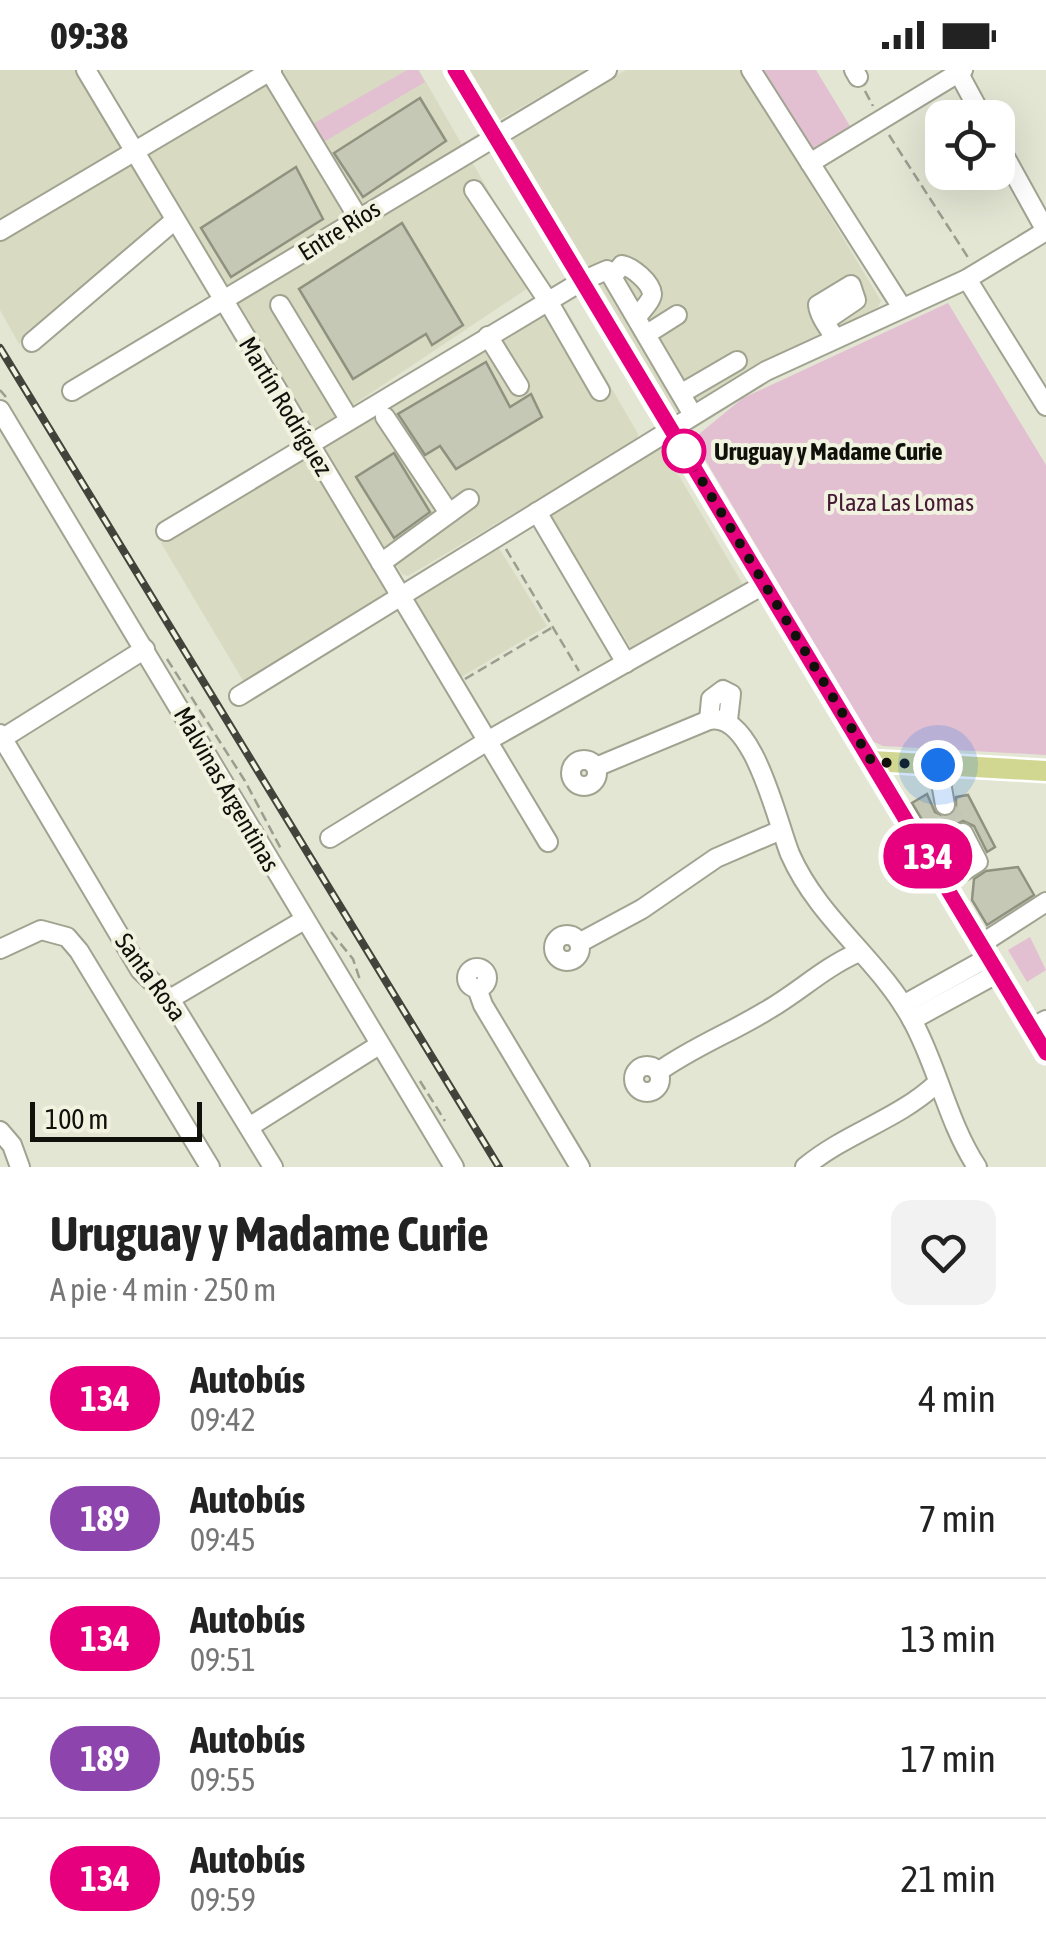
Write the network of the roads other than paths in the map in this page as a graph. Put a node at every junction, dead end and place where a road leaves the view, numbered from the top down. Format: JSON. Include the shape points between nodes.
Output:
{"nodes":[{"id":1,"x":86,"y":70,"type":"edge"},
{"id":2,"x":270,"y":70,"type":"edge"},
{"id":3,"x":455,"y":70,"type":"edge"},
{"id":4,"x":607,"y":70,"type":"edge"},
{"id":5,"x":751,"y":70,"type":"edge"},
{"id":6,"x":960,"y":71,"type":"edge"},
{"id":7,"x":974,"y":100,"type":"edge"},
{"id":8,"x":495,"y":136,"type":"junction"},
{"id":9,"x":134,"y":152,"type":"junction"},
{"id":10,"x":810,"y":163,"type":"junction"},
{"id":11,"x":1015,"y":175,"type":"edge"},
{"id":12,"x":474,"y":190,"type":"dead end"},
{"id":13,"x":358,"y":218,"type":"junction"},
{"id":14,"x":175,"y":220,"type":"junction"},
{"id":15,"x":0,"y":231,"type":"edge"},
{"id":16,"x":1046,"y":231,"type":"edge"},
{"id":17,"x":972,"y":275,"type":"junction"},
{"id":18,"x":582,"y":281,"type":"junction"},
{"id":19,"x":548,"y":301,"type":"junction"},
{"id":20,"x":223,"y":302,"type":"junction"},
{"id":21,"x":280,"y":306,"type":"dead end"},
{"id":22,"x":901,"y":306,"type":"junction"},
{"id":23,"x":677,"y":314,"type":"dead end"},
{"id":24,"x":825,"y":321,"type":"dead end"},
{"id":25,"x":647,"y":334,"type":"junction"},
{"id":26,"x":488,"y":336,"type":"junction"},
{"id":27,"x":835,"y":338,"type":"junction"},
{"id":28,"x":32,"y":342,"type":"dead end"},
{"id":29,"x":737,"y":361,"type":"dead end"},
{"id":30,"x":519,"y":386,"type":"dead end"},
{"id":31,"x":600,"y":391,"type":"dead end"},
{"id":32,"x":72,"y":392,"type":"dead end"},
{"id":33,"x":682,"y":393,"type":"junction"},
{"id":34,"x":1046,"y":406,"type":"edge"},
{"id":35,"x":0,"y":410,"type":"edge"},
{"id":36,"x":693,"y":415,"type":"junction"},
{"id":37,"x":385,"y":417,"type":"dead end"},
{"id":38,"x":349,"y":419,"type":"junction"},
{"id":39,"x":671,"y":428,"type":"junction"},
{"id":40,"x":308,"y":443,"type":"junction"},
{"id":41,"x":469,"y":499,"type":"dead end"},
{"id":42,"x":537,"y":512,"type":"junction"},
{"id":43,"x":448,"y":513,"type":"junction"},
{"id":44,"x":166,"y":530,"type":"dead end"},
{"id":45,"x":381,"y":563,"type":"junction"},
{"id":46,"x":765,"y":584,"type":"junction"},
{"id":47,"x":402,"y":597,"type":"junction"},
{"id":48,"x":145,"y":650,"type":"junction"},
{"id":49,"x":626,"y":663,"type":"junction"},
{"id":50,"x":239,"y":696,"type":"dead end"},
{"id":51,"x":708,"y":720,"type":"junction"},
{"id":52,"x":728,"y":720,"type":"junction"},
{"id":53,"x":1,"y":736,"type":"edge"},
{"id":54,"x":490,"y":740,"type":"junction"},
{"id":55,"x":872,"y":762,"type":"junction"},
{"id":56,"x":938,"y":765,"type":"junction"},
{"id":57,"x":596,"y":767,"type":"dead end"},
{"id":58,"x":1046,"y":772,"type":"edge"},
{"id":59,"x":945,"y":805,"type":"tunnel mouth"},
{"id":60,"x":781,"y":830,"type":"junction"},
{"id":61,"x":963,"y":833,"type":"tunnel mouth"},
{"id":62,"x":330,"y":838,"type":"dead end"},
{"id":63,"x":548,"y":842,"type":"dead end"},
{"id":64,"x":945,"y":884,"type":"junction"},
{"id":65,"x":1046,"y":902,"type":"edge"},
{"id":66,"x":304,"y":920,"type":"junction"},
{"id":67,"x":580,"y":942,"type":"dead end"},
{"id":68,"x":0,"y":948,"type":"edge"},
{"id":69,"x":857,"y":952,"type":"junction"},
{"id":70,"x":989,"y":958,"type":"junction"},
{"id":71,"x":477,"y":988,"type":"dead end"},
{"id":72,"x":170,"y":999,"type":"junction"},
{"id":73,"x":908,"y":1013,"type":"junction"},
{"id":74,"x":1039,"y":1024,"type":"edge"},
{"id":75,"x":379,"y":1045,"type":"junction"},
{"id":76,"x":1046,"y":1053,"type":"edge"},
{"id":77,"x":658,"y":1072,"type":"dead end"},
{"id":78,"x":936,"y":1084,"type":"junction"},
{"id":79,"x":249,"y":1126,"type":"junction"},
{"id":80,"x":0,"y":1131,"type":"edge"},
{"id":81,"x":20,"y":1167,"type":"edge"},
{"id":82,"x":210,"y":1167,"type":"edge"},
{"id":83,"x":273,"y":1167,"type":"edge"},
{"id":84,"x":454,"y":1167,"type":"edge"},
{"id":85,"x":580,"y":1167,"type":"edge"},
{"id":86,"x":805,"y":1167,"type":"edge"},
{"id":87,"x":977,"y":1167,"type":"edge"}],
"edges":[{"from":1,"to":9,"type":"street","name":"Martín Rodríguez"},
{"from":2,"to":9,"type":"street"},
{"from":2,"to":13,"type":"street"},
{"from":3,"to":8,"type":"main road"},
{"from":4,"to":8,"type":"street","name":"Entre Ríos"},
{"from":5,"to":10,"type":"street"},
{"from":6,"to":7,"type":"street"},
{"from":6,"to":10,"type":"street"},
{"from":8,"to":13,"type":"street","name":"Entre Ríos"},
{"from":8,"to":18,"type":"main road"},
{"from":9,"to":14,"type":"street","name":"Martín Rodríguez"},
{"from":9,"to":15,"type":"street"},
{"from":10,"to":22,"type":"street"},
{"from":11,"to":16,"type":"street"},
{"from":12,"to":19,"type":"street"},
{"from":13,"to":20,"type":"street","name":"Entre Ríos"},
{"from":14,"to":20,"type":"street","name":"Martín Rodríguez"},
{"from":14,"to":28,"type":"street"},
{"from":16,"to":17,"type":"street"},
{"from":17,"to":22,"type":"street"},
{"from":17,"to":34,"type":"street"},
{"from":18,"to":19,"type":"street"},
{"from":18,"to":25,"type":"street","via":[[629,266],[651,291],[638,316]]},
{"from":18,"to":39,"type":"main road"},
{"from":19,"to":26,"type":"street"},
{"from":19,"to":31,"type":"street"},
{"from":20,"to":32,"type":"street","name":"Entre Ríos"},
{"from":20,"to":40,"type":"street","name":"Martín Rodríguez"},
{"from":21,"to":38,"type":"street"},
{"from":22,"to":27,"type":"street"},
{"from":23,"to":25,"type":"street"},
{"from":24,"to":27,"type":"street"},
{"from":25,"to":33,"type":"street"},
{"from":26,"to":30,"type":"street"},
{"from":26,"to":38,"type":"street"},
{"from":27,"to":36,"type":"street"},
{"from":29,"to":33,"type":"street"},
{"from":33,"to":36,"type":"street"},
{"from":35,"to":48,"type":"street","name":"Malvinas Argentinas"},
{"from":36,"to":39,"type":"street"},
{"from":37,"to":43,"type":"street"},
{"from":38,"to":40,"type":"street"},
{"from":39,"to":42,"type":"street"},
{"from":39,"to":46,"type":"main road"},
{"from":40,"to":44,"type":"street"},
{"from":40,"to":45,"type":"street","name":"Martín Rodríguez"},
{"from":41,"to":43,"type":"street"},
{"from":42,"to":47,"type":"street"},
{"from":42,"to":49,"type":"street"},
{"from":43,"to":45,"type":"street"},
{"from":45,"to":47,"type":"street","name":"Martín Rodríguez"},
{"from":46,"to":49,"type":"street"},
{"from":46,"to":55,"type":"main road"},
{"from":47,"to":50,"type":"street"},
{"from":47,"to":54,"type":"street","name":"Martín Rodríguez"},
{"from":48,"to":53,"type":"street"},
{"from":48,"to":66,"type":"street","name":"Malvinas Argentinas"},
{"from":49,"to":54,"type":"street"},
{"from":51,"to":52,"type":"street"},
{"from":51,"to":52,"type":"street","via":[[711,699],[723,690],[730,694]]},
{"from":51,"to":57,"type":"street"},
{"from":52,"to":60,"type":"street","via":[[756,762]]},
{"from":53,"to":72,"type":"street","name":"Santa Rosa","via":[[140,970]]},
{"from":54,"to":62,"type":"street"},
{"from":54,"to":63,"type":"street","name":"Martín Rodríguez"},
{"from":55,"to":56,"type":"main road"},
{"from":55,"to":64,"type":"main road"},
{"from":56,"to":58,"type":"main road"},
{"from":56,"to":59,"type":"street"},
{"from":60,"to":67,"type":"street","via":[[716,858],[642,910]]},
{"from":60,"to":69,"type":"street","via":[[808,889]]},
{"from":61,"to":64,"type":"street","via":[[978,862]]},
{"from":64,"to":70,"type":"main road"},
{"from":65,"to":70,"type":"street"},
{"from":66,"to":72,"type":"street"},
{"from":66,"to":75,"type":"street","name":"Malvinas Argentinas"},
{"from":68,"to":82,"type":"street","via":[[41,930],[66,937],[119,1011]]},
{"from":69,"to":73,"type":"street"},
{"from":69,"to":77,"type":"street"},
{"from":70,"to":73,"type":"street"},
{"from":70,"to":74,"type":"main road"},
{"from":71,"to":85,"type":"street"},
{"from":72,"to":79,"type":"street","name":"Santa Rosa"},
{"from":73,"to":78,"type":"street"},
{"from":74,"to":76,"type":"main road"},
{"from":75,"to":79,"type":"street"},
{"from":75,"to":84,"type":"street","name":"Malvinas Argentinas"},
{"from":78,"to":86,"type":"street"},
{"from":78,"to":87,"type":"street"},
{"from":79,"to":83,"type":"street","name":"Santa Rosa"},
{"from":80,"to":81,"type":"street"}]}
